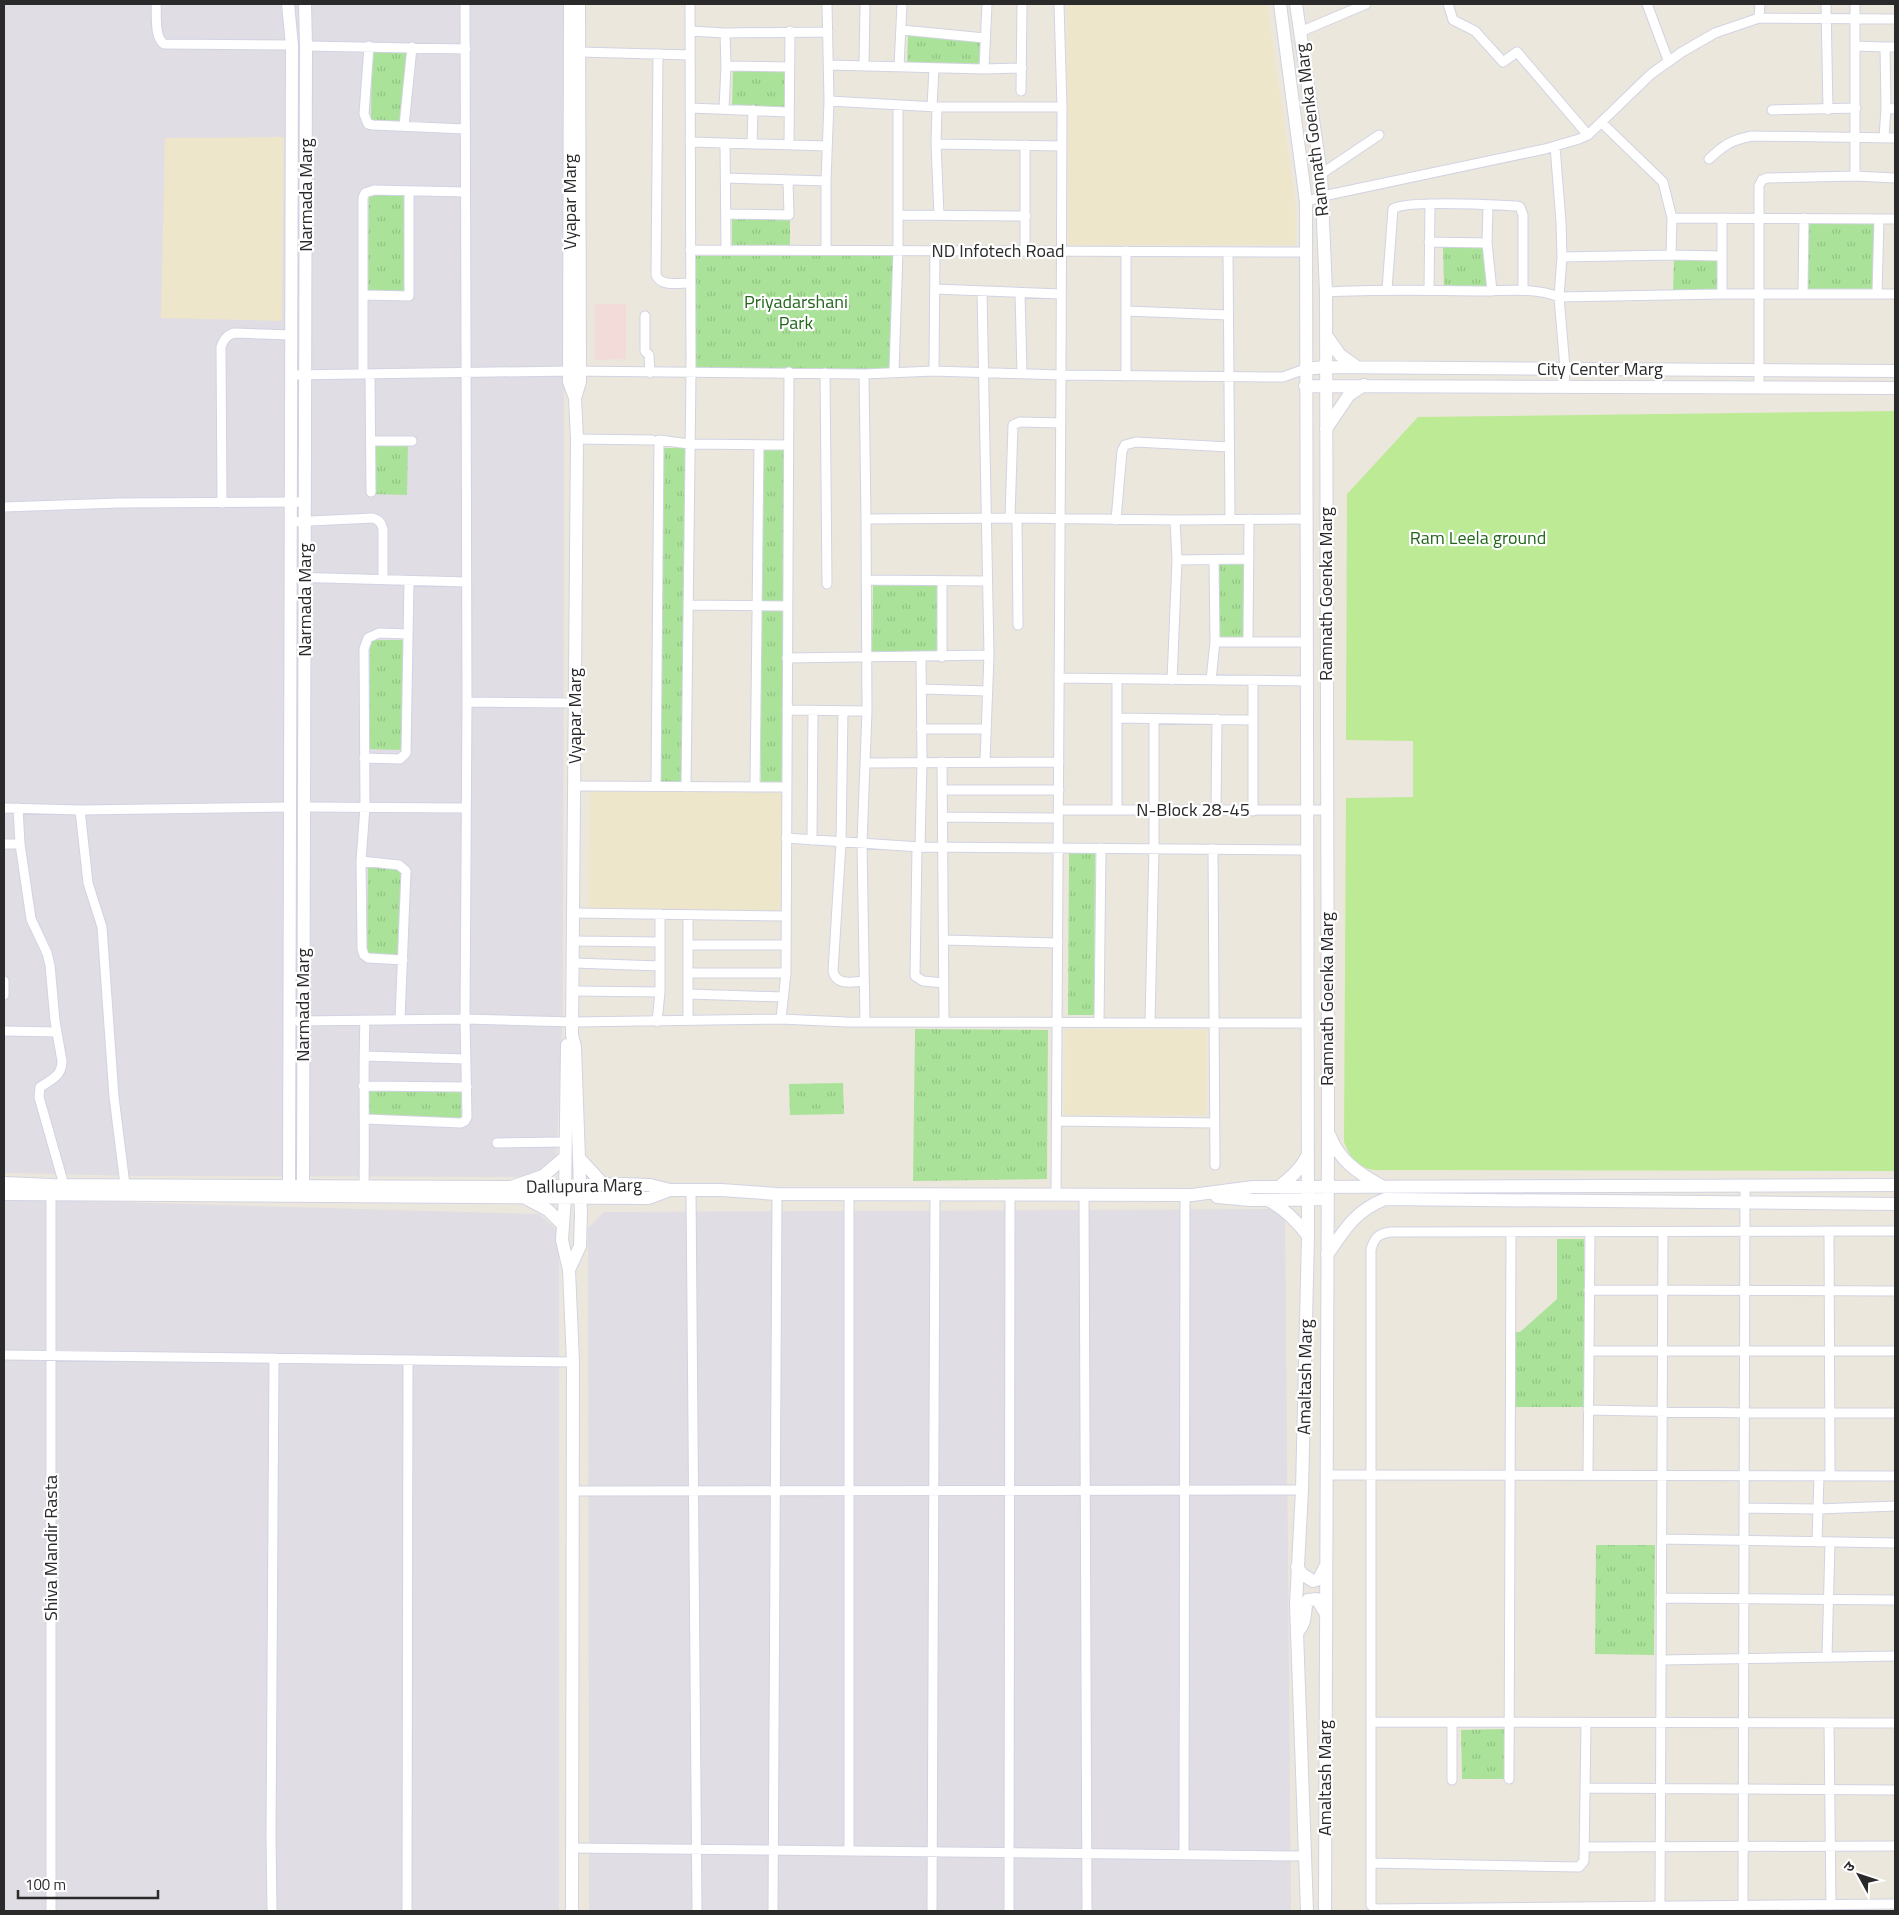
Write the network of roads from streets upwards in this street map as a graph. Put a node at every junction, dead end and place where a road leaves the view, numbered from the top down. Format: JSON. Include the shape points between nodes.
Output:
{"nodes":[{"id":1,"x":156,"y":4,"type":"edge"},
{"id":2,"x":288,"y":4,"type":"edge"},
{"id":3,"x":305,"y":4,"type":"edge"},
{"id":4,"x":465,"y":4,"type":"edge"},
{"id":5,"x":570,"y":4,"type":"edge"},
{"id":6,"x":579,"y":4,"type":"edge"},
{"id":7,"x":690,"y":4,"type":"edge"},
{"id":8,"x":827,"y":4,"type":"edge"},
{"id":9,"x":865,"y":4,"type":"edge"},
{"id":10,"x":902,"y":4,"type":"edge"},
{"id":11,"x":987,"y":4,"type":"edge"},
{"id":12,"x":1022,"y":4,"type":"edge"},
{"id":13,"x":1059,"y":4,"type":"edge"},
{"id":14,"x":1280,"y":4,"type":"edge"},
{"id":15,"x":1296,"y":4,"type":"edge"},
{"id":16,"x":1366,"y":4,"type":"edge"},
{"id":17,"x":1448,"y":4,"type":"edge"},
{"id":18,"x":1647,"y":4,"type":"edge"},
{"id":19,"x":1760,"y":4,"type":"edge"},
{"id":20,"x":1826,"y":4,"type":"edge"},
{"id":21,"x":1855,"y":4,"type":"edge"},
{"id":22,"x":1759,"y":18,"type":"junction"},
{"id":23,"x":1855,"y":18,"type":"junction"},
{"id":24,"x":1826,"y":19,"type":"junction"},
{"id":25,"x":1895,"y":19,"type":"edge"},
{"id":26,"x":902,"y":30,"type":"junction"},
{"id":27,"x":690,"y":31,"type":"junction"},
{"id":28,"x":790,"y":31,"type":"junction"},
{"id":29,"x":828,"y":32,"type":"junction"},
{"id":30,"x":1300,"y":32,"type":"junction"},
{"id":31,"x":725,"y":33,"type":"junction"},
{"id":32,"x":985,"y":38,"type":"junction"},
{"id":33,"x":292,"y":45,"type":"junction"},
{"id":34,"x":306,"y":46,"type":"junction"},
{"id":35,"x":369,"y":46,"type":"junction"},
{"id":36,"x":1856,"y":46,"type":"junction"},
{"id":37,"x":1895,"y":46,"type":"edge"},
{"id":38,"x":412,"y":47,"type":"junction"},
{"id":39,"x":1885,"y":47,"type":"junction"},
{"id":40,"x":466,"y":49,"type":"junction"},
{"id":41,"x":580,"y":52,"type":"junction"},
{"id":42,"x":658,"y":54,"type":"junction"},
{"id":43,"x":690,"y":55,"type":"junction"},
{"id":44,"x":1668,"y":60,"type":"junction"},
{"id":45,"x":829,"y":65,"type":"junction"},
{"id":46,"x":864,"y":65,"type":"junction"},
{"id":47,"x":726,"y":66,"type":"junction"},
{"id":48,"x":789,"y":67,"type":"junction"},
{"id":49,"x":899,"y":67,"type":"junction"},
{"id":50,"x":934,"y":68,"type":"junction"},
{"id":51,"x":1022,"y":68,"type":"junction"},
{"id":52,"x":984,"y":69,"type":"junction"},
{"id":53,"x":1021,"y":91,"type":"dead end"},
{"id":54,"x":830,"y":101,"type":"junction"},
{"id":55,"x":898,"y":105,"type":"junction"},
{"id":56,"x":934,"y":107,"type":"junction"},
{"id":57,"x":1062,"y":107,"type":"junction"},
{"id":58,"x":690,"y":108,"type":"junction"},
{"id":59,"x":1856,"y":108,"type":"junction"},
{"id":60,"x":1891,"y":108,"type":"edge"},
{"id":61,"x":724,"y":109,"type":"junction"},
{"id":62,"x":753,"y":110,"type":"junction"},
{"id":63,"x":1772,"y":110,"type":"dead end"},
{"id":64,"x":1828,"y":110,"type":"junction"},
{"id":65,"x":788,"y":112,"type":"junction"},
{"id":66,"x":1602,"y":123,"type":"junction"},
{"id":67,"x":404,"y":126,"type":"junction"},
{"id":68,"x":464,"y":130,"type":"junction"},
{"id":69,"x":1379,"y":135,"type":"dead end"},
{"id":70,"x":1588,"y":135,"type":"junction"},
{"id":71,"x":1855,"y":138,"type":"junction"},
{"id":72,"x":1884,"y":138,"type":"junction"},
{"id":73,"x":1895,"y":138,"type":"edge"},
{"id":74,"x":690,"y":142,"type":"junction"},
{"id":75,"x":725,"y":143,"type":"junction"},
{"id":76,"x":752,"y":144,"type":"junction"},
{"id":77,"x":936,"y":144,"type":"junction"},
{"id":78,"x":789,"y":145,"type":"junction"},
{"id":79,"x":1024,"y":145,"type":"junction"},
{"id":80,"x":826,"y":146,"type":"junction"},
{"id":81,"x":1062,"y":146,"type":"junction"},
{"id":82,"x":1555,"y":146,"type":"junction"},
{"id":83,"x":1709,"y":159,"type":"dead end"},
{"id":84,"x":1321,"y":174,"type":"junction"},
{"id":85,"x":1855,"y":176,"type":"junction"},
{"id":86,"x":726,"y":178,"type":"junction"},
{"id":87,"x":1895,"y":178,"type":"edge"},
{"id":88,"x":788,"y":180,"type":"junction"},
{"id":89,"x":826,"y":181,"type":"junction"},
{"id":90,"x":409,"y":192,"type":"junction"},
{"id":91,"x":466,"y":192,"type":"junction"},
{"id":92,"x":1322,"y":196,"type":"junction"},
{"id":93,"x":1306,"y":202,"type":"junction"},
{"id":94,"x":1430,"y":204,"type":"junction"},
{"id":95,"x":1488,"y":205,"type":"junction"},
{"id":96,"x":726,"y":214,"type":"junction"},
{"id":97,"x":939,"y":215,"type":"junction"},
{"id":98,"x":898,"y":216,"type":"junction"},
{"id":99,"x":1026,"y":216,"type":"junction"},
{"id":100,"x":1672,"y":218,"type":"junction"},
{"id":101,"x":1722,"y":218,"type":"junction"},
{"id":102,"x":1760,"y":218,"type":"junction"},
{"id":103,"x":1804,"y":218,"type":"junction"},
{"id":104,"x":1879,"y":219,"type":"junction"},
{"id":105,"x":1895,"y":219,"type":"edge"},
{"id":106,"x":1429,"y":242,"type":"junction"},
{"id":107,"x":1487,"y":243,"type":"junction"},
{"id":108,"x":690,"y":250,"type":"junction"},
{"id":109,"x":726,"y":250,"type":"junction"},
{"id":110,"x":826,"y":250,"type":"junction"},
{"id":111,"x":898,"y":250,"type":"junction"},
{"id":112,"x":935,"y":250,"type":"junction"},
{"id":113,"x":1025,"y":251,"type":"junction"},
{"id":114,"x":1062,"y":251,"type":"junction"},
{"id":115,"x":1126,"y":251,"type":"junction"},
{"id":116,"x":1228,"y":252,"type":"junction"},
{"id":117,"x":1306,"y":252,"type":"junction"},
{"id":118,"x":1671,"y":255,"type":"junction"},
{"id":119,"x":1722,"y":256,"type":"junction"},
{"id":120,"x":1562,"y":257,"type":"junction"},
{"id":121,"x":690,"y":284,"type":"junction"},
{"id":122,"x":935,"y":289,"type":"junction"},
{"id":123,"x":1387,"y":289,"type":"junction"},
{"id":124,"x":1429,"y":290,"type":"junction"},
{"id":125,"x":1523,"y":290,"type":"junction"},
{"id":126,"x":1492,"y":291,"type":"junction"},
{"id":127,"x":982,"y":292,"type":"junction"},
{"id":128,"x":1326,"y":292,"type":"junction"},
{"id":129,"x":1020,"y":293,"type":"junction"},
{"id":130,"x":1062,"y":294,"type":"junction"},
{"id":131,"x":1722,"y":294,"type":"junction"},
{"id":132,"x":1760,"y":294,"type":"junction"},
{"id":133,"x":1803,"y":294,"type":"junction"},
{"id":134,"x":1878,"y":294,"type":"junction"},
{"id":135,"x":1895,"y":294,"type":"edge"},
{"id":136,"x":364,"y":295,"type":"junction"},
{"id":137,"x":1559,"y":297,"type":"junction"},
{"id":138,"x":1126,"y":311,"type":"junction"},
{"id":139,"x":1228,"y":315,"type":"junction"},
{"id":140,"x":645,"y":316,"type":"dead end"},
{"id":141,"x":291,"y":335,"type":"junction"},
{"id":142,"x":1326,"y":335,"type":"junction"},
{"id":143,"x":1325,"y":367,"type":"junction"},
{"id":144,"x":1357,"y":367,"type":"junction"},
{"id":145,"x":1565,"y":368,"type":"junction"},
{"id":146,"x":1305,"y":369,"type":"junction"},
{"id":147,"x":1759,"y":370,"type":"junction"},
{"id":148,"x":575,"y":371,"type":"junction"},
{"id":149,"x":934,"y":371,"type":"junction"},
{"id":150,"x":1895,"y":371,"type":"edge"},
{"id":151,"x":466,"y":372,"type":"junction"},
{"id":152,"x":650,"y":372,"type":"junction"},
{"id":153,"x":789,"y":372,"type":"junction"},
{"id":154,"x":894,"y":372,"type":"junction"},
{"id":155,"x":985,"y":372,"type":"junction"},
{"id":156,"x":691,"y":373,"type":"junction"},
{"id":157,"x":825,"y":373,"type":"junction"},
{"id":158,"x":1022,"y":373,"type":"junction"},
{"id":159,"x":366,"y":374,"type":"junction"},
{"id":160,"x":864,"y":374,"type":"junction"},
{"id":161,"x":291,"y":375,"type":"junction"},
{"id":162,"x":306,"y":375,"type":"junction"},
{"id":163,"x":1061,"y":375,"type":"junction"},
{"id":164,"x":1126,"y":376,"type":"junction"},
{"id":165,"x":1229,"y":376,"type":"junction"},
{"id":166,"x":1288,"y":376,"type":"junction"},
{"id":167,"x":1326,"y":385,"type":"junction"},
{"id":168,"x":1364,"y":385,"type":"junction"},
{"id":169,"x":1305,"y":386,"type":"junction"},
{"id":170,"x":1564,"y":386,"type":"junction"},
{"id":171,"x":1759,"y":388,"type":"junction"},
{"id":172,"x":1895,"y":388,"type":"edge"},
{"id":173,"x":1061,"y":423,"type":"junction"},
{"id":174,"x":1326,"y":429,"type":"junction"},
{"id":175,"x":577,"y":439,"type":"junction"},
{"id":176,"x":652,"y":440,"type":"dead end"},
{"id":177,"x":371,"y":441,"type":"junction"},
{"id":178,"x":412,"y":441,"type":"dead end"},
{"id":179,"x":689,"y":444,"type":"junction"},
{"id":180,"x":759,"y":445,"type":"junction"},
{"id":181,"x":788,"y":445,"type":"junction"},
{"id":182,"x":1229,"y":447,"type":"junction"},
{"id":183,"x":371,"y":492,"type":"dead end"},
{"id":184,"x":291,"y":502,"type":"junction"},
{"id":185,"x":305,"y":502,"type":"junction"},
{"id":186,"x":222,"y":503,"type":"junction"},
{"id":187,"x":4,"y":507,"type":"edge"},
{"id":188,"x":987,"y":518,"type":"junction"},
{"id":189,"x":1014,"y":518,"type":"junction"},
{"id":190,"x":1060,"y":518,"type":"junction"},
{"id":191,"x":866,"y":519,"type":"junction"},
{"id":192,"x":1230,"y":519,"type":"junction"},
{"id":193,"x":1306,"y":519,"type":"junction"},
{"id":194,"x":1116,"y":520,"type":"junction"},
{"id":195,"x":1175,"y":520,"type":"junction"},
{"id":196,"x":1250,"y":520,"type":"junction"},
{"id":197,"x":305,"y":521,"type":"junction"},
{"id":198,"x":290,"y":522,"type":"junction"},
{"id":199,"x":1249,"y":559,"type":"junction"},
{"id":200,"x":1177,"y":560,"type":"junction"},
{"id":201,"x":1214,"y":560,"type":"junction"},
{"id":202,"x":290,"y":577,"type":"junction"},
{"id":203,"x":304,"y":578,"type":"junction"},
{"id":204,"x":383,"y":579,"type":"junction"},
{"id":205,"x":866,"y":580,"type":"junction"},
{"id":206,"x":408,"y":581,"type":"junction"},
{"id":207,"x":942,"y":581,"type":"junction"},
{"id":208,"x":987,"y":581,"type":"junction"},
{"id":209,"x":466,"y":582,"type":"junction"},
{"id":210,"x":827,"y":584,"type":"dead end"},
{"id":211,"x":688,"y":605,"type":"junction"},
{"id":212,"x":757,"y":606,"type":"junction"},
{"id":213,"x":787,"y":606,"type":"junction"},
{"id":214,"x":1018,"y":625,"type":"dead end"},
{"id":215,"x":408,"y":634,"type":"junction"},
{"id":216,"x":1215,"y":642,"type":"junction"},
{"id":217,"x":1248,"y":642,"type":"junction"},
{"id":218,"x":1306,"y":642,"type":"junction"},
{"id":219,"x":989,"y":655,"type":"junction"},
{"id":220,"x":921,"y":656,"type":"junction"},
{"id":221,"x":866,"y":657,"type":"junction"},
{"id":222,"x":942,"y":657,"type":"junction"},
{"id":223,"x":787,"y":658,"type":"junction"},
{"id":224,"x":1059,"y":678,"type":"junction"},
{"id":225,"x":1116,"y":679,"type":"junction"},
{"id":226,"x":1172,"y":680,"type":"junction"},
{"id":227,"x":1211,"y":680,"type":"junction"},
{"id":228,"x":1253,"y":681,"type":"junction"},
{"id":229,"x":1306,"y":682,"type":"junction"},
{"id":230,"x":922,"y":689,"type":"junction"},
{"id":231,"x":987,"y":691,"type":"junction"},
{"id":232,"x":467,"y":702,"type":"junction"},
{"id":233,"x":575,"y":703,"type":"junction"},
{"id":234,"x":787,"y":710,"type":"junction"},
{"id":235,"x":813,"y":710,"type":"junction"},
{"id":236,"x":844,"y":711,"type":"junction"},
{"id":237,"x":866,"y":711,"type":"junction"},
{"id":238,"x":1117,"y":718,"type":"junction"},
{"id":239,"x":1154,"y":719,"type":"junction"},
{"id":240,"x":1217,"y":720,"type":"junction"},
{"id":241,"x":1253,"y":720,"type":"junction"},
{"id":242,"x":986,"y":729,"type":"junction"},
{"id":243,"x":921,"y":730,"type":"junction"},
{"id":244,"x":364,"y":758,"type":"junction"},
{"id":245,"x":985,"y":761,"type":"junction"},
{"id":246,"x":922,"y":762,"type":"junction"},
{"id":247,"x":942,"y":762,"type":"junction"},
{"id":248,"x":1059,"y":762,"type":"junction"},
{"id":249,"x":865,"y":763,"type":"junction"},
{"id":250,"x":575,"y":786,"type":"junction"},
{"id":251,"x":656,"y":786,"type":"junction"},
{"id":252,"x":686,"y":787,"type":"junction"},
{"id":253,"x":755,"y":787,"type":"junction"},
{"id":254,"x":787,"y":787,"type":"junction"},
{"id":255,"x":943,"y":790,"type":"junction"},
{"id":256,"x":1059,"y":790,"type":"junction"},
{"id":257,"x":290,"y":807,"type":"junction"},
{"id":258,"x":304,"y":807,"type":"junction"},
{"id":259,"x":364,"y":807,"type":"junction"},
{"id":260,"x":4,"y":808,"type":"edge"},
{"id":261,"x":18,"y":808,"type":"junction"},
{"id":262,"x":466,"y":808,"type":"junction"},
{"id":263,"x":80,"y":810,"type":"junction"},
{"id":264,"x":1117,"y":810,"type":"junction"},
{"id":265,"x":1154,"y":810,"type":"junction"},
{"id":266,"x":1216,"y":810,"type":"junction"},
{"id":267,"x":1253,"y":810,"type":"junction"},
{"id":268,"x":1327,"y":810,"type":"junction"},
{"id":269,"x":1306,"y":811,"type":"junction"},
{"id":270,"x":1059,"y":814,"type":"junction"},
{"id":271,"x":943,"y":817,"type":"junction"},
{"id":272,"x":786,"y":838,"type":"junction"},
{"id":273,"x":812,"y":840,"type":"junction"},
{"id":274,"x":841,"y":843,"type":"junction"},
{"id":275,"x":862,"y":843,"type":"junction"},
{"id":276,"x":4,"y":844,"type":"edge"},
{"id":277,"x":20,"y":844,"type":"junction"},
{"id":278,"x":919,"y":847,"type":"junction"},
{"id":279,"x":1058,"y":847,"type":"junction"},
{"id":280,"x":943,"y":848,"type":"junction"},
{"id":281,"x":1101,"y":848,"type":"junction"},
{"id":282,"x":1154,"y":848,"type":"junction"},
{"id":283,"x":1213,"y":849,"type":"junction"},
{"id":284,"x":1307,"y":850,"type":"junction"},
{"id":285,"x":361,"y":861,"type":"junction"},
{"id":286,"x":574,"y":913,"type":"junction"},
{"id":287,"x":660,"y":914,"type":"junction"},
{"id":288,"x":688,"y":915,"type":"junction"},
{"id":289,"x":786,"y":916,"type":"junction"},
{"id":290,"x":944,"y":940,"type":"junction"},
{"id":291,"x":574,"y":941,"type":"junction"},
{"id":292,"x":660,"y":942,"type":"junction"},
{"id":293,"x":1058,"y":943,"type":"junction"},
{"id":294,"x":688,"y":945,"type":"junction"},
{"id":295,"x":786,"y":945,"type":"junction"},
{"id":296,"x":403,"y":960,"type":"junction"},
{"id":297,"x":574,"y":963,"type":"junction"},
{"id":298,"x":660,"y":966,"type":"junction"},
{"id":299,"x":689,"y":973,"type":"junction"},
{"id":300,"x":786,"y":973,"type":"junction"},
{"id":301,"x":4,"y":981,"type":"edge"},
{"id":302,"x":864,"y":981,"type":"junction"},
{"id":303,"x":943,"y":983,"type":"junction"},
{"id":304,"x":574,"y":991,"type":"junction"},
{"id":305,"x":660,"y":992,"type":"junction"},
{"id":306,"x":689,"y":994,"type":"junction"},
{"id":307,"x":4,"y":995,"type":"edge"},
{"id":308,"x":783,"y":997,"type":"junction"},
{"id":309,"x":400,"y":1019,"type":"junction"},
{"id":310,"x":465,"y":1019,"type":"junction"},
{"id":311,"x":781,"y":1019,"type":"junction"},
{"id":312,"x":289,"y":1020,"type":"junction"},
{"id":313,"x":365,"y":1020,"type":"junction"},
{"id":314,"x":688,"y":1020,"type":"junction"},
{"id":315,"x":303,"y":1021,"type":"junction"},
{"id":316,"x":657,"y":1022,"type":"junction"},
{"id":317,"x":865,"y":1022,"type":"junction"},
{"id":318,"x":944,"y":1022,"type":"junction"},
{"id":319,"x":1057,"y":1022,"type":"junction"},
{"id":320,"x":1099,"y":1022,"type":"junction"},
{"id":321,"x":1150,"y":1022,"type":"junction"},
{"id":322,"x":1214,"y":1023,"type":"junction"},
{"id":323,"x":1307,"y":1023,"type":"junction"},
{"id":324,"x":572,"y":1028,"type":"junction"},
{"id":325,"x":4,"y":1032,"type":"edge"},
{"id":326,"x":57,"y":1032,"type":"junction"},
{"id":327,"x":364,"y":1056,"type":"junction"},
{"id":328,"x":466,"y":1059,"type":"junction"},
{"id":329,"x":363,"y":1086,"type":"junction"},
{"id":330,"x":467,"y":1088,"type":"junction"},
{"id":331,"x":365,"y":1119,"type":"junction"},
{"id":332,"x":1056,"y":1121,"type":"junction"},
{"id":333,"x":1215,"y":1123,"type":"junction"},
{"id":334,"x":1328,"y":1131,"type":"junction"},
{"id":335,"x":565,"y":1142,"type":"junction"},
{"id":336,"x":497,"y":1143,"type":"dead end"},
{"id":337,"x":1308,"y":1155,"type":"junction"},
{"id":338,"x":564,"y":1158,"type":"junction"},
{"id":339,"x":580,"y":1159,"type":"junction"},
{"id":340,"x":1216,"y":1165,"type":"dead end"},
{"id":341,"x":4,"y":1183,"type":"edge"},
{"id":342,"x":125,"y":1185,"type":"junction"},
{"id":343,"x":1895,"y":1185,"type":"edge"},
{"id":344,"x":364,"y":1186,"type":"junction"},
{"id":345,"x":1381,"y":1186,"type":"junction"},
{"id":346,"x":1746,"y":1186,"type":"junction"},
{"id":347,"x":511,"y":1187,"type":"junction"},
{"id":348,"x":1279,"y":1187,"type":"junction"},
{"id":349,"x":56,"y":1188,"type":"junction"},
{"id":350,"x":289,"y":1190,"type":"junction"},
{"id":351,"x":690,"y":1190,"type":"junction"},
{"id":352,"x":303,"y":1191,"type":"junction"},
{"id":353,"x":581,"y":1191,"type":"junction"},
{"id":354,"x":605,"y":1191,"type":"junction"},
{"id":355,"x":565,"y":1192,"type":"junction"},
{"id":356,"x":1308,"y":1193,"type":"junction"},
{"id":357,"x":1328,"y":1193,"type":"junction"},
{"id":358,"x":4,"y":1194,"type":"edge"},
{"id":359,"x":777,"y":1194,"type":"junction"},
{"id":360,"x":849,"y":1194,"type":"junction"},
{"id":361,"x":935,"y":1194,"type":"junction"},
{"id":362,"x":1010,"y":1194,"type":"junction"},
{"id":363,"x":1056,"y":1194,"type":"junction"},
{"id":364,"x":1084,"y":1194,"type":"junction"},
{"id":365,"x":1189,"y":1195,"type":"junction"},
{"id":366,"x":523,"y":1197,"type":"junction"},
{"id":367,"x":1268,"y":1200,"type":"junction"},
{"id":368,"x":1745,"y":1202,"type":"junction"},
{"id":369,"x":1895,"y":1204,"type":"edge"},
{"id":370,"x":582,"y":1214,"type":"junction"},
{"id":371,"x":563,"y":1225,"type":"junction"},
{"id":372,"x":1895,"y":1231,"type":"edge"},
{"id":373,"x":1510,"y":1232,"type":"junction"},
{"id":374,"x":1590,"y":1232,"type":"junction"},
{"id":375,"x":1663,"y":1232,"type":"junction"},
{"id":376,"x":1745,"y":1232,"type":"junction"},
{"id":377,"x":1829,"y":1232,"type":"junction"},
{"id":378,"x":1308,"y":1236,"type":"junction"},
{"id":379,"x":1327,"y":1255,"type":"junction"},
{"id":380,"x":569,"y":1270,"type":"junction"},
{"id":381,"x":1589,"y":1290,"type":"junction"},
{"id":382,"x":1662,"y":1291,"type":"junction"},
{"id":383,"x":1745,"y":1291,"type":"junction"},
{"id":384,"x":1829,"y":1291,"type":"junction"},
{"id":385,"x":1895,"y":1291,"type":"edge"},
{"id":386,"x":1589,"y":1350,"type":"junction"},
{"id":387,"x":1662,"y":1350,"type":"junction"},
{"id":388,"x":1745,"y":1351,"type":"junction"},
{"id":389,"x":1830,"y":1351,"type":"junction"},
{"id":390,"x":1895,"y":1351,"type":"edge"},
{"id":391,"x":4,"y":1355,"type":"edge"},
{"id":392,"x":51,"y":1356,"type":"junction"},
{"id":393,"x":274,"y":1358,"type":"junction"},
{"id":394,"x":408,"y":1360,"type":"junction"},
{"id":395,"x":572,"y":1362,"type":"junction"},
{"id":396,"x":1588,"y":1410,"type":"junction"},
{"id":397,"x":1662,"y":1410,"type":"junction"},
{"id":398,"x":1745,"y":1413,"type":"junction"},
{"id":399,"x":1831,"y":1413,"type":"junction"},
{"id":400,"x":1895,"y":1413,"type":"edge"},
{"id":401,"x":1326,"y":1475,"type":"junction"},
{"id":402,"x":1371,"y":1475,"type":"junction"},
{"id":403,"x":1510,"y":1475,"type":"junction"},
{"id":404,"x":1588,"y":1475,"type":"junction"},
{"id":405,"x":1662,"y":1476,"type":"junction"},
{"id":406,"x":1744,"y":1476,"type":"junction"},
{"id":407,"x":1819,"y":1476,"type":"junction"},
{"id":408,"x":1830,"y":1476,"type":"junction"},
{"id":409,"x":1895,"y":1476,"type":"edge"},
{"id":410,"x":1184,"y":1490,"type":"junction"},
{"id":411,"x":1302,"y":1490,"type":"junction"},
{"id":412,"x":572,"y":1491,"type":"junction"},
{"id":413,"x":694,"y":1491,"type":"junction"},
{"id":414,"x":775,"y":1491,"type":"junction"},
{"id":415,"x":849,"y":1491,"type":"junction"},
{"id":416,"x":934,"y":1491,"type":"junction"},
{"id":417,"x":1010,"y":1491,"type":"junction"},
{"id":418,"x":1085,"y":1491,"type":"junction"},
{"id":419,"x":1895,"y":1506,"type":"edge"},
{"id":420,"x":1744,"y":1508,"type":"junction"},
{"id":421,"x":1818,"y":1509,"type":"junction"},
{"id":422,"x":1662,"y":1538,"type":"junction"},
{"id":423,"x":1744,"y":1540,"type":"junction"},
{"id":424,"x":1817,"y":1542,"type":"junction"},
{"id":425,"x":1830,"y":1542,"type":"junction"},
{"id":426,"x":1895,"y":1543,"type":"edge"},
{"id":427,"x":1326,"y":1565,"type":"junction"},
{"id":428,"x":1297,"y":1567,"type":"junction"},
{"id":429,"x":1662,"y":1598,"type":"junction"},
{"id":430,"x":1744,"y":1599,"type":"junction"},
{"id":431,"x":1830,"y":1599,"type":"junction"},
{"id":432,"x":1895,"y":1600,"type":"edge"},
{"id":433,"x":1326,"y":1614,"type":"junction"},
{"id":434,"x":1297,"y":1633,"type":"junction"},
{"id":435,"x":1895,"y":1656,"type":"edge"},
{"id":436,"x":1827,"y":1657,"type":"junction"},
{"id":437,"x":1744,"y":1659,"type":"junction"},
{"id":438,"x":1661,"y":1660,"type":"junction"},
{"id":439,"x":1371,"y":1722,"type":"junction"},
{"id":440,"x":1452,"y":1722,"type":"junction"},
{"id":441,"x":1509,"y":1722,"type":"junction"},
{"id":442,"x":1586,"y":1723,"type":"junction"},
{"id":443,"x":1661,"y":1723,"type":"junction"},
{"id":444,"x":1744,"y":1723,"type":"junction"},
{"id":445,"x":1829,"y":1723,"type":"junction"},
{"id":446,"x":1895,"y":1723,"type":"edge"},
{"id":447,"x":1509,"y":1779,"type":"dead end"},
{"id":448,"x":1452,"y":1780,"type":"dead end"},
{"id":449,"x":1585,"y":1788,"type":"junction"},
{"id":450,"x":1661,"y":1788,"type":"junction"},
{"id":451,"x":1744,"y":1789,"type":"junction"},
{"id":452,"x":1830,"y":1790,"type":"junction"},
{"id":453,"x":1895,"y":1790,"type":"edge"},
{"id":454,"x":1743,"y":1846,"type":"junction"},
{"id":455,"x":1830,"y":1846,"type":"junction"},
{"id":456,"x":1895,"y":1846,"type":"edge"},
{"id":457,"x":1584,"y":1847,"type":"junction"},
{"id":458,"x":1661,"y":1847,"type":"junction"},
{"id":459,"x":572,"y":1848,"type":"junction"},
{"id":460,"x":697,"y":1849,"type":"junction"},
{"id":461,"x":773,"y":1850,"type":"junction"},
{"id":462,"x":849,"y":1850,"type":"junction"},
{"id":463,"x":932,"y":1851,"type":"junction"},
{"id":464,"x":1009,"y":1852,"type":"junction"},
{"id":465,"x":1087,"y":1853,"type":"junction"},
{"id":466,"x":1184,"y":1854,"type":"junction"},
{"id":467,"x":1304,"y":1856,"type":"junction"},
{"id":468,"x":1371,"y":1863,"type":"junction"},
{"id":469,"x":1895,"y":1904,"type":"edge"},
{"id":470,"x":1831,"y":1905,"type":"junction"},
{"id":471,"x":1660,"y":1906,"type":"junction"},
{"id":472,"x":1743,"y":1908,"type":"edge"},
{"id":473,"x":1328,"y":1909,"type":"edge"},
{"id":474,"x":51,"y":1911,"type":"edge"},
{"id":475,"x":272,"y":1911,"type":"edge"},
{"id":476,"x":407,"y":1911,"type":"edge"},
{"id":477,"x":572,"y":1911,"type":"edge"},
{"id":478,"x":697,"y":1911,"type":"edge"},
{"id":479,"x":773,"y":1911,"type":"edge"},
{"id":480,"x":932,"y":1911,"type":"edge"},
{"id":481,"x":1009,"y":1911,"type":"edge"},
{"id":482,"x":1087,"y":1911,"type":"edge"},
{"id":483,"x":1307,"y":1911,"type":"edge"}],
"edges":[{"from":1,"to":33,"type":"street","via":[[158,36],[164,44]]},
{"from":2,"to":33,"type":"street","name":"Narmada Marg"},
{"from":3,"to":34,"type":"street","name":"Narmada Marg"},
{"from":4,"to":40,"type":"street"},
{"from":5,"to":148,"type":"street","name":"Vyapar Marg"},
{"from":6,"to":41,"type":"street","name":"Vyapar Marg"},
{"from":7,"to":27,"type":"street"},
{"from":8,"to":29,"type":"street"},
{"from":9,"to":46,"type":"street"},
{"from":10,"to":26,"type":"street"},
{"from":11,"to":32,"type":"street"},
{"from":12,"to":51,"type":"street"},
{"from":13,"to":57,"type":"street"},
{"from":14,"to":93,"type":"street","name":"Ramnath Goenka Marg"},
{"from":15,"to":30,"type":"street","name":"Ramnath Goenka Marg"},
{"from":16,"to":30,"type":"street"},
{"from":17,"to":70,"type":"street","via":[[1453,20],[1475,31],[1503,62],[1517,52]]},
{"from":18,"to":44,"type":"street"},
{"from":19,"to":22,"type":"street"},
{"from":20,"to":24,"type":"street"},
{"from":21,"to":23,"type":"street"},
{"from":22,"to":24,"type":"street"},
{"from":22,"to":44,"type":"street","via":[[1715,34]]},
{"from":23,"to":24,"type":"street"},
{"from":23,"to":25,"type":"street"},
{"from":23,"to":36,"type":"street"},
{"from":24,"to":64,"type":"street"},
{"from":26,"to":32,"type":"street"},
{"from":26,"to":49,"type":"street"},
{"from":27,"to":31,"type":"street"},
{"from":27,"to":43,"type":"street"},
{"from":28,"to":29,"type":"street"},
{"from":28,"to":31,"type":"street"},
{"from":28,"to":48,"type":"street"},
{"from":29,"to":45,"type":"street"},
{"from":30,"to":84,"type":"street","name":"Ramnath Goenka Marg"},
{"from":31,"to":47,"type":"street"},
{"from":32,"to":52,"type":"street"},
{"from":33,"to":141,"type":"street","name":"Narmada Marg"},
{"from":34,"to":35,"type":"street"},
{"from":34,"to":162,"type":"street","name":"Narmada Marg"},
{"from":35,"to":38,"type":"street"},
{"from":35,"to":67,"type":"street","via":[[365,119],[373,126]]},
{"from":36,"to":39,"type":"street"},
{"from":36,"to":59,"type":"street"},
{"from":37,"to":39,"type":"street"},
{"from":38,"to":40,"type":"street"},
{"from":38,"to":67,"type":"street"},
{"from":39,"to":60,"type":"street"},
{"from":40,"to":68,"type":"street"},
{"from":41,"to":42,"type":"street"},
{"from":41,"to":148,"type":"street","name":"Vyapar Marg"},
{"from":42,"to":43,"type":"street"},
{"from":42,"to":121,"type":"street","via":[[656,275],[662,282]]},
{"from":43,"to":58,"type":"street"},
{"from":44,"to":66,"type":"street"},
{"from":45,"to":46,"type":"street"},
{"from":45,"to":54,"type":"street"},
{"from":46,"to":49,"type":"street"},
{"from":47,"to":48,"type":"street"},
{"from":47,"to":61,"type":"street"},
{"from":48,"to":65,"type":"street"},
{"from":49,"to":50,"type":"street"},
{"from":50,"to":52,"type":"street"},
{"from":50,"to":56,"type":"street"},
{"from":51,"to":52,"type":"street"},
{"from":51,"to":53,"type":"street"},
{"from":54,"to":55,"type":"street"},
{"from":54,"to":80,"type":"street"},
{"from":55,"to":56,"type":"street"},
{"from":55,"to":98,"type":"street"},
{"from":56,"to":57,"type":"street"},
{"from":56,"to":77,"type":"street"},
{"from":57,"to":81,"type":"street"},
{"from":58,"to":61,"type":"street"},
{"from":58,"to":74,"type":"street"},
{"from":59,"to":64,"type":"street"},
{"from":59,"to":71,"type":"street"},
{"from":60,"to":72,"type":"street"},
{"from":61,"to":62,"type":"street"},
{"from":62,"to":65,"type":"street"},
{"from":62,"to":76,"type":"street"},
{"from":63,"to":64,"type":"street"},
{"from":65,"to":78,"type":"street"},
{"from":66,"to":70,"type":"street"},
{"from":66,"to":100,"type":"street","via":[[1663,182]]},
{"from":67,"to":68,"type":"street"},
{"from":68,"to":91,"type":"street"},
{"from":69,"to":84,"type":"street"},
{"from":70,"to":82,"type":"street"},
{"from":71,"to":72,"type":"street"},
{"from":71,"to":83,"type":"street","via":[[1752,136],[1735,139]]},
{"from":71,"to":85,"type":"street"},
{"from":72,"to":73,"type":"street"},
{"from":74,"to":75,"type":"street"},
{"from":74,"to":108,"type":"street"},
{"from":75,"to":76,"type":"street"},
{"from":75,"to":86,"type":"street"},
{"from":76,"to":78,"type":"street"},
{"from":77,"to":79,"type":"street"},
{"from":77,"to":97,"type":"street"},
{"from":78,"to":80,"type":"street"},
{"from":79,"to":81,"type":"street"},
{"from":79,"to":99,"type":"street"},
{"from":80,"to":89,"type":"street"},
{"from":81,"to":114,"type":"street"},
{"from":82,"to":92,"type":"street"},
{"from":82,"to":120,"type":"street"},
{"from":84,"to":92,"type":"street","name":"Ramnath Goenka Marg"},
{"from":85,"to":87,"type":"street"},
{"from":85,"to":102,"type":"street","via":[[1762,180],[1759,186]]},
{"from":86,"to":88,"type":"street"},
{"from":86,"to":96,"type":"street"},
{"from":88,"to":89,"type":"street"},
{"from":88,"to":96,"type":"street","via":[[788,214]]},
{"from":89,"to":110,"type":"street"},
{"from":90,"to":91,"type":"street"},
{"from":90,"to":136,"type":"street","via":[[369,190],[363,198]]},
{"from":90,"to":136,"type":"street","via":[[409,296]]},
{"from":91,"to":151,"type":"street"},
{"from":92,"to":93,"type":"street"},
{"from":92,"to":128,"type":"street","name":"Ramnath Goenka Marg"},
{"from":93,"to":117,"type":"street","name":"Ramnath Goenka Marg"},
{"from":94,"to":95,"type":"street"},
{"from":94,"to":106,"type":"street"},
{"from":94,"to":123,"type":"street","via":[[1401,205],[1393,209]]},
{"from":95,"to":107,"type":"street"},
{"from":95,"to":125,"type":"street","via":[[1517,206],[1522,210]]},
{"from":96,"to":109,"type":"street"},
{"from":97,"to":98,"type":"street"},
{"from":97,"to":99,"type":"street"},
{"from":98,"to":111,"type":"street"},
{"from":99,"to":113,"type":"street"},
{"from":100,"to":101,"type":"street"},
{"from":100,"to":118,"type":"street"},
{"from":101,"to":102,"type":"street"},
{"from":101,"to":119,"type":"street"},
{"from":102,"to":103,"type":"street"},
{"from":102,"to":132,"type":"street"},
{"from":103,"to":104,"type":"street"},
{"from":103,"to":133,"type":"street"},
{"from":104,"to":105,"type":"street"},
{"from":104,"to":134,"type":"street"},
{"from":106,"to":107,"type":"street"},
{"from":106,"to":124,"type":"street"},
{"from":107,"to":126,"type":"street"},
{"from":108,"to":109,"type":"street","name":"ND Infotech Road"},
{"from":108,"to":121,"type":"street"},
{"from":109,"to":110,"type":"street","name":"ND Infotech Road"},
{"from":110,"to":111,"type":"street","name":"ND Infotech Road"},
{"from":111,"to":112,"type":"street","name":"ND Infotech Road"},
{"from":111,"to":154,"type":"street"},
{"from":112,"to":113,"type":"street","name":"ND Infotech Road"},
{"from":112,"to":122,"type":"street"},
{"from":113,"to":114,"type":"street","name":"ND Infotech Road"},
{"from":114,"to":115,"type":"street","name":"ND Infotech Road"},
{"from":114,"to":130,"type":"street"},
{"from":115,"to":116,"type":"street","name":"ND Infotech Road"},
{"from":115,"to":138,"type":"street"},
{"from":116,"to":117,"type":"street","name":"ND Infotech Road"},
{"from":116,"to":139,"type":"street"},
{"from":117,"to":146,"type":"street","name":"Ramnath Goenka Marg"},
{"from":118,"to":119,"type":"street"},
{"from":118,"to":120,"type":"street"},
{"from":119,"to":131,"type":"street"},
{"from":120,"to":137,"type":"street"},
{"from":121,"to":156,"type":"street"},
{"from":122,"to":127,"type":"street"},
{"from":122,"to":149,"type":"street"},
{"from":123,"to":124,"type":"street"},
{"from":123,"to":128,"type":"street"},
{"from":124,"to":126,"type":"street"},
{"from":125,"to":126,"type":"street"},
{"from":125,"to":137,"type":"street"},
{"from":127,"to":129,"type":"street"},
{"from":127,"to":155,"type":"street"},
{"from":128,"to":142,"type":"street","name":"Ramnath Goenka Marg"},
{"from":129,"to":130,"type":"street"},
{"from":129,"to":158,"type":"street"},
{"from":130,"to":163,"type":"street"},
{"from":131,"to":132,"type":"street"},
{"from":131,"to":137,"type":"street"},
{"from":132,"to":133,"type":"street"},
{"from":132,"to":147,"type":"street"},
{"from":133,"to":134,"type":"street"},
{"from":134,"to":135,"type":"street"},
{"from":136,"to":159,"type":"street"},
{"from":137,"to":145,"type":"street"},
{"from":138,"to":139,"type":"street"},
{"from":138,"to":164,"type":"street"},
{"from":139,"to":165,"type":"street"},
{"from":140,"to":152,"type":"street","via":[[645,351],[649,354]]},
{"from":141,"to":161,"type":"street","name":"Narmada Marg"},
{"from":141,"to":186,"type":"street","via":[[234,333],[224,339],[221,347]]},
{"from":142,"to":143,"type":"street","name":"Ramnath Goenka Marg"},
{"from":142,"to":144,"type":"street","via":[[1340,355]]},
{"from":143,"to":144,"type":"street","name":"City Center Marg"},
{"from":143,"to":146,"type":"street","name":"City Center Marg"},
{"from":143,"to":167,"type":"street","name":"Ramnath Goenka Marg"},
{"from":144,"to":145,"type":"street","name":"City Center Marg"},
{"from":145,"to":147,"type":"street","name":"City Center Marg"},
{"from":145,"to":170,"type":"street"},
{"from":146,"to":166,"type":"street"},
{"from":146,"to":169,"type":"street","name":"Ramnath Goenka Marg"},
{"from":147,"to":150,"type":"street","name":"City Center Marg"},
{"from":147,"to":171,"type":"street"},
{"from":148,"to":151,"type":"street"},
{"from":148,"to":152,"type":"street"},
{"from":148,"to":175,"type":"street","name":"Vyapar Marg","via":[[570,388],[575,398]]},
{"from":149,"to":154,"type":"street"},
{"from":149,"to":155,"type":"street"},
{"from":151,"to":159,"type":"street"},
{"from":151,"to":209,"type":"street"},
{"from":152,"to":156,"type":"street"},
{"from":153,"to":156,"type":"street"},
{"from":153,"to":157,"type":"street"},
{"from":153,"to":181,"type":"street"},
{"from":154,"to":160,"type":"street"},
{"from":155,"to":158,"type":"street"},
{"from":155,"to":188,"type":"street"},
{"from":156,"to":179,"type":"street"},
{"from":157,"to":160,"type":"street"},
{"from":157,"to":210,"type":"street"},
{"from":158,"to":163,"type":"street"},
{"from":159,"to":162,"type":"street"},
{"from":159,"to":177,"type":"street"},
{"from":160,"to":191,"type":"street"},
{"from":161,"to":162,"type":"street"},
{"from":161,"to":184,"type":"street","name":"Narmada Marg"},
{"from":162,"to":185,"type":"street","name":"Narmada Marg"},
{"from":163,"to":164,"type":"street"},
{"from":163,"to":173,"type":"street"},
{"from":164,"to":165,"type":"street"},
{"from":165,"to":166,"type":"street"},
{"from":165,"to":182,"type":"street"},
{"from":166,"to":169,"type":"street"},
{"from":167,"to":168,"type":"street","name":"City Center Marg"},
{"from":167,"to":169,"type":"street","name":"City Center Marg"},
{"from":167,"to":174,"type":"street","name":"Ramnath Goenka Marg"},
{"from":168,"to":170,"type":"street","name":"City Center Marg"},
{"from":168,"to":174,"type":"street","via":[[1350,395]]},
{"from":169,"to":193,"type":"street","name":"Ramnath Goenka Marg"},
{"from":170,"to":171,"type":"street","name":"City Center Marg"},
{"from":171,"to":172,"type":"street","name":"City Center Marg"},
{"from":173,"to":189,"type":"street","via":[[1020,422],[1013,425]]},
{"from":173,"to":190,"type":"street"},
{"from":174,"to":268,"type":"street","name":"Ramnath Goenka Marg"},
{"from":175,"to":176,"type":"street"},
{"from":175,"to":233,"type":"street","name":"Vyapar Marg"},
{"from":177,"to":178,"type":"street"},
{"from":177,"to":183,"type":"street"},
{"from":179,"to":180,"type":"street"},
{"from":179,"to":211,"type":"street"},
{"from":179,"to":251,"type":"street","via":[[659,440]]},
{"from":180,"to":181,"type":"street"},
{"from":180,"to":212,"type":"street"},
{"from":181,"to":213,"type":"street"},
{"from":182,"to":192,"type":"street"},
{"from":182,"to":194,"type":"street","via":[[1136,442],[1125,445]]},
{"from":184,"to":185,"type":"street"},
{"from":184,"to":186,"type":"street"},
{"from":184,"to":198,"type":"street","name":"Narmada Marg"},
{"from":185,"to":197,"type":"street","name":"Narmada Marg"},
{"from":186,"to":187,"type":"street"},
{"from":188,"to":189,"type":"street"},
{"from":188,"to":191,"type":"street"},
{"from":188,"to":208,"type":"street"},
{"from":189,"to":190,"type":"street"},
{"from":189,"to":214,"type":"street"},
{"from":190,"to":194,"type":"street"},
{"from":190,"to":224,"type":"street"},
{"from":191,"to":205,"type":"street"},
{"from":192,"to":195,"type":"street"},
{"from":192,"to":196,"type":"street"},
{"from":193,"to":196,"type":"street"},
{"from":193,"to":218,"type":"street","name":"Ramnath Goenka Marg"},
{"from":194,"to":195,"type":"street"},
{"from":195,"to":200,"type":"street"},
{"from":196,"to":199,"type":"street"},
{"from":197,"to":198,"type":"street"},
{"from":197,"to":203,"type":"street","name":"Narmada Marg"},
{"from":197,"to":204,"type":"street","via":[[378,520],[383,529]]},
{"from":198,"to":202,"type":"street","name":"Narmada Marg"},
{"from":199,"to":201,"type":"street"},
{"from":199,"to":217,"type":"street"},
{"from":200,"to":201,"type":"street"},
{"from":200,"to":226,"type":"street"},
{"from":201,"to":216,"type":"street"},
{"from":202,"to":203,"type":"street"},
{"from":202,"to":257,"type":"street","name":"Narmada Marg"},
{"from":203,"to":204,"type":"street"},
{"from":203,"to":258,"type":"street","name":"Narmada Marg"},
{"from":204,"to":206,"type":"street"},
{"from":205,"to":207,"type":"street"},
{"from":205,"to":221,"type":"street"},
{"from":206,"to":209,"type":"street"},
{"from":206,"to":215,"type":"street"},
{"from":207,"to":208,"type":"street"},
{"from":207,"to":222,"type":"street"},
{"from":208,"to":219,"type":"street"},
{"from":209,"to":232,"type":"street"},
{"from":211,"to":212,"type":"street"},
{"from":211,"to":252,"type":"street"},
{"from":212,"to":213,"type":"street"},
{"from":212,"to":253,"type":"street"},
{"from":213,"to":223,"type":"street"},
{"from":215,"to":244,"type":"street","via":[[379,633],[366,642]]},
{"from":215,"to":244,"type":"street","via":[[406,753],[400,759]]},
{"from":216,"to":217,"type":"street"},
{"from":216,"to":227,"type":"street"},
{"from":217,"to":218,"type":"street"},
{"from":218,"to":229,"type":"street","name":"Ramnath Goenka Marg"},
{"from":219,"to":222,"type":"street"},
{"from":219,"to":231,"type":"street"},
{"from":220,"to":221,"type":"street"},
{"from":220,"to":222,"type":"street"},
{"from":220,"to":230,"type":"street"},
{"from":221,"to":223,"type":"street"},
{"from":221,"to":237,"type":"street"},
{"from":223,"to":234,"type":"street"},
{"from":224,"to":225,"type":"street"},
{"from":224,"to":248,"type":"street"},
{"from":225,"to":226,"type":"street"},
{"from":225,"to":238,"type":"street"},
{"from":226,"to":227,"type":"street"},
{"from":227,"to":228,"type":"street"},
{"from":228,"to":229,"type":"street"},
{"from":228,"to":241,"type":"street"},
{"from":229,"to":269,"type":"street","name":"Ramnath Goenka Marg"},
{"from":230,"to":231,"type":"street"},
{"from":230,"to":243,"type":"street"},
{"from":231,"to":242,"type":"street"},
{"from":232,"to":233,"type":"street"},
{"from":232,"to":262,"type":"street"},
{"from":233,"to":250,"type":"street","name":"Vyapar Marg"},
{"from":234,"to":235,"type":"street"},
{"from":234,"to":254,"type":"street"},
{"from":235,"to":236,"type":"street"},
{"from":235,"to":273,"type":"street"},
{"from":236,"to":237,"type":"street"},
{"from":236,"to":274,"type":"street"},
{"from":237,"to":249,"type":"street"},
{"from":238,"to":239,"type":"street"},
{"from":238,"to":264,"type":"street"},
{"from":239,"to":240,"type":"street"},
{"from":239,"to":265,"type":"street"},
{"from":240,"to":241,"type":"street"},
{"from":240,"to":266,"type":"street"},
{"from":241,"to":267,"type":"street"},
{"from":242,"to":243,"type":"street"},
{"from":242,"to":245,"type":"street"},
{"from":243,"to":246,"type":"street"},
{"from":244,"to":259,"type":"street"},
{"from":245,"to":247,"type":"street"},
{"from":245,"to":248,"type":"street"},
{"from":246,"to":247,"type":"street"},
{"from":246,"to":249,"type":"street"},
{"from":246,"to":278,"type":"street"},
{"from":247,"to":255,"type":"street"},
{"from":248,"to":256,"type":"street"},
{"from":249,"to":275,"type":"street"},
{"from":250,"to":251,"type":"street"},
{"from":250,"to":286,"type":"street","name":"Vyapar Marg"},
{"from":251,"to":252,"type":"street"},
{"from":252,"to":253,"type":"street"},
{"from":253,"to":254,"type":"street"},
{"from":254,"to":272,"type":"street"},
{"from":255,"to":256,"type":"street"},
{"from":255,"to":271,"type":"street"},
{"from":256,"to":270,"type":"street"},
{"from":257,"to":263,"type":"street"},
{"from":257,"to":312,"type":"street","name":"Narmada Marg"},
{"from":258,"to":259,"type":"street"},
{"from":258,"to":315,"type":"street","name":"Narmada Marg"},
{"from":259,"to":262,"type":"street"},
{"from":259,"to":285,"type":"street"},
{"from":260,"to":261,"type":"street"},
{"from":261,"to":263,"type":"street"},
{"from":261,"to":277,"type":"street"},
{"from":262,"to":310,"type":"street"},
{"from":263,"to":342,"type":"street","via":[[88,883],[102,927],[114,1097]]},
{"from":264,"to":265,"type":"street","name":"N-Block 28-45"},
{"from":264,"to":270,"type":"street","name":"N-Block 28-45"},
{"from":265,"to":266,"type":"street","name":"N-Block 28-45"},
{"from":265,"to":282,"type":"street"},
{"from":266,"to":267,"type":"street","name":"N-Block 28-45"},
{"from":267,"to":269,"type":"street","name":"N-Block 28-45"},
{"from":268,"to":269,"type":"street","name":"N-Block 28-45"},
{"from":268,"to":334,"type":"street","name":"Ramnath Goenka Marg"},
{"from":269,"to":284,"type":"street","name":"Ramnath Goenka Marg"},
{"from":270,"to":271,"type":"street","name":"N-Block 28-45"},
{"from":270,"to":279,"type":"street"},
{"from":271,"to":280,"type":"street"},
{"from":272,"to":273,"type":"street"},
{"from":272,"to":289,"type":"street"},
{"from":273,"to":274,"type":"street"},
{"from":274,"to":275,"type":"street"},
{"from":274,"to":302,"type":"street","via":[[833,971],[839,981]]},
{"from":275,"to":278,"type":"street"},
{"from":275,"to":302,"type":"street"},
{"from":276,"to":277,"type":"street"},
{"from":277,"to":326,"type":"street","via":[[31,919],[50,965]]},
{"from":278,"to":280,"type":"street"},
{"from":278,"to":303,"type":"street","via":[[915,976],[923,981]]},
{"from":279,"to":280,"type":"street"},
{"from":279,"to":281,"type":"street"},
{"from":279,"to":293,"type":"street"},
{"from":280,"to":290,"type":"street"},
{"from":281,"to":282,"type":"street"},
{"from":281,"to":320,"type":"street"},
{"from":282,"to":283,"type":"street"},
{"from":282,"to":321,"type":"street"},
{"from":283,"to":284,"type":"street"},
{"from":283,"to":322,"type":"street"},
{"from":284,"to":323,"type":"street","name":"Ramnath Goenka Marg"},
{"from":285,"to":296,"type":"street","via":[[364,956]]},
{"from":285,"to":296,"type":"street","via":[[399,865],[406,871]]},
{"from":286,"to":287,"type":"street"},
{"from":286,"to":291,"type":"street","name":"Vyapar Marg"},
{"from":287,"to":288,"type":"street"},
{"from":287,"to":292,"type":"street"},
{"from":288,"to":289,"type":"street"},
{"from":288,"to":294,"type":"street"},
{"from":289,"to":295,"type":"street"},
{"from":290,"to":293,"type":"street"},
{"from":290,"to":303,"type":"street"},
{"from":291,"to":292,"type":"street"},
{"from":291,"to":297,"type":"street","name":"Vyapar Marg"},
{"from":292,"to":298,"type":"street"},
{"from":293,"to":319,"type":"street"},
{"from":294,"to":295,"type":"street"},
{"from":294,"to":299,"type":"street"},
{"from":295,"to":300,"type":"street"},
{"from":296,"to":309,"type":"street"},
{"from":297,"to":298,"type":"street"},
{"from":297,"to":304,"type":"street","name":"Vyapar Marg"},
{"from":298,"to":305,"type":"street"},
{"from":299,"to":300,"type":"street"},
{"from":299,"to":306,"type":"street"},
{"from":300,"to":308,"type":"street"},
{"from":301,"to":307,"type":"street"},
{"from":302,"to":317,"type":"street"},
{"from":303,"to":318,"type":"street"},
{"from":304,"to":305,"type":"street"},
{"from":304,"to":324,"type":"street","name":"Vyapar Marg"},
{"from":305,"to":316,"type":"street"},
{"from":306,"to":308,"type":"street"},
{"from":306,"to":314,"type":"street"},
{"from":308,"to":311,"type":"street"},
{"from":309,"to":310,"type":"street"},
{"from":309,"to":313,"type":"street"},
{"from":310,"to":324,"type":"street"},
{"from":310,"to":328,"type":"street"},
{"from":311,"to":314,"type":"street"},
{"from":311,"to":317,"type":"street"},
{"from":312,"to":315,"type":"street"},
{"from":312,"to":350,"type":"street","name":"Narmada Marg"},
{"from":313,"to":315,"type":"street"},
{"from":313,"to":327,"type":"street"},
{"from":314,"to":316,"type":"street"},
{"from":315,"to":352,"type":"street","name":"Narmada Marg"},
{"from":316,"to":324,"type":"street"},
{"from":317,"to":318,"type":"street"},
{"from":318,"to":319,"type":"street"},
{"from":319,"to":320,"type":"street"},
{"from":319,"to":332,"type":"street"},
{"from":320,"to":321,"type":"street"},
{"from":321,"to":322,"type":"street"},
{"from":322,"to":323,"type":"street"},
{"from":322,"to":333,"type":"street"},
{"from":323,"to":337,"type":"street","name":"Ramnath Goenka Marg"},
{"from":324,"to":335,"type":"street","name":"Vyapar Marg","via":[[567,1048]]},
{"from":324,"to":339,"type":"street","name":"Vyapar Marg"},
{"from":325,"to":326,"type":"street"},
{"from":326,"to":349,"type":"street","name":"Shiva Mandir Rasta","via":[[62,1068],[56,1077],[40,1087],[38,1093]]},
{"from":327,"to":328,"type":"street"},
{"from":327,"to":329,"type":"street"},
{"from":328,"to":330,"type":"street"},
{"from":329,"to":330,"type":"street"},
{"from":329,"to":331,"type":"street"},
{"from":330,"to":331,"type":"street","via":[[467,1117],[461,1123]]},
{"from":331,"to":344,"type":"street"},
{"from":332,"to":333,"type":"street"},
{"from":332,"to":363,"type":"street"},
{"from":333,"to":340,"type":"street"},
{"from":334,"to":345,"type":"street","via":[[1343,1159]]},
{"from":334,"to":357,"type":"street","name":"Ramnath Goenka Marg"},
{"from":335,"to":336,"type":"street"},
{"from":335,"to":338,"type":"street","name":"Vyapar Marg"},
{"from":337,"to":348,"type":"street","via":[[1303,1165]]},
{"from":337,"to":356,"type":"street","name":"Ramnath Goenka Marg"},
{"from":338,"to":347,"type":"street","via":[[543,1176]]},
{"from":338,"to":355,"type":"street","name":"Vyapar Marg"},
{"from":339,"to":353,"type":"street","name":"Vyapar Marg"},
{"from":339,"to":354,"type":"street"},
{"from":341,"to":349,"type":"street"},
{"from":342,"to":349,"type":"street"},
{"from":342,"to":350,"type":"street"},
{"from":343,"to":346,"type":"street"},
{"from":344,"to":347,"type":"street","name":"Dallupura Marg"},
{"from":344,"to":352,"type":"street","name":"Dallupura Marg"},
{"from":345,"to":346,"type":"street"},
{"from":345,"to":357,"type":"street"},
{"from":346,"to":368,"type":"street"},
{"from":347,"to":355,"type":"street","name":"Dallupura Marg"},
{"from":348,"to":356,"type":"street"},
{"from":348,"to":365,"type":"street"},
{"from":349,"to":350,"type":"street"},
{"from":349,"to":358,"type":"street"},
{"from":349,"to":392,"type":"street","name":"Shiva Mandir Rasta"},
{"from":350,"to":352,"type":"street"},
{"from":351,"to":354,"type":"street","name":"Dallupura Marg","via":[[650,1185]]},
{"from":351,"to":359,"type":"street","name":"Dallupura Marg"},
{"from":351,"to":413,"type":"street"},
{"from":352,"to":366,"type":"street"},
{"from":353,"to":354,"type":"street","name":"Dallupura Marg"},
{"from":353,"to":355,"type":"street","name":"Dallupura Marg"},
{"from":353,"to":370,"type":"street","name":"Vyapar Marg"},
{"from":354,"to":370,"type":"street"},
{"from":355,"to":366,"type":"street"},
{"from":355,"to":371,"type":"street","name":"Vyapar Marg"},
{"from":356,"to":357,"type":"street"},
{"from":356,"to":367,"type":"street"},
{"from":356,"to":378,"type":"street","name":"Amaltash Marg"},
{"from":357,"to":379,"type":"street","name":"Amaltash Marg"},
{"from":359,"to":360,"type":"street","name":"Dallupura Marg"},
{"from":359,"to":414,"type":"street"},
{"from":360,"to":361,"type":"street","name":"Dallupura Marg"},
{"from":360,"to":415,"type":"street"},
{"from":361,"to":362,"type":"street","name":"Dallupura Marg"},
{"from":361,"to":416,"type":"street"},
{"from":362,"to":363,"type":"street","name":"Dallupura Marg"},
{"from":362,"to":417,"type":"street"},
{"from":363,"to":364,"type":"street","name":"Dallupura Marg"},
{"from":364,"to":365,"type":"street","name":"Dallupura Marg"},
{"from":364,"to":418,"type":"street"},
{"from":365,"to":367,"type":"street"},
{"from":365,"to":410,"type":"street"},
{"from":366,"to":371,"type":"street","via":[[548,1210]]},
{"from":367,"to":378,"type":"street","via":[[1289,1214]]},
{"from":368,"to":369,"type":"street"},
{"from":368,"to":376,"type":"street"},
{"from":368,"to":379,"type":"street","via":[[1385,1199],[1369,1206],[1350,1222]]},
{"from":370,"to":380,"type":"street","name":"Vyapar Marg","via":[[580,1246]]},
{"from":371,"to":380,"type":"street","name":"Vyapar Marg","via":[[563,1248]]},
{"from":372,"to":377,"type":"street"},
{"from":373,"to":374,"type":"street"},
{"from":373,"to":402,"type":"street","via":[[1390,1232],[1379,1234],[1374,1239],[1371,1248]]},
{"from":373,"to":403,"type":"street"},
{"from":374,"to":375,"type":"street"},
{"from":374,"to":381,"type":"street"},
{"from":375,"to":376,"type":"street"},
{"from":375,"to":382,"type":"street"},
{"from":376,"to":377,"type":"street"},
{"from":376,"to":383,"type":"street"},
{"from":377,"to":384,"type":"street"},
{"from":378,"to":411,"type":"street","name":"Amaltash Marg"},
{"from":379,"to":401,"type":"street","name":"Amaltash Marg"},
{"from":380,"to":395,"type":"street"},
{"from":381,"to":382,"type":"street"},
{"from":381,"to":386,"type":"street"},
{"from":382,"to":383,"type":"street"},
{"from":382,"to":387,"type":"street"},
{"from":383,"to":384,"type":"street"},
{"from":383,"to":388,"type":"street"},
{"from":384,"to":385,"type":"street"},
{"from":384,"to":389,"type":"street"},
{"from":386,"to":387,"type":"street"},
{"from":386,"to":396,"type":"street"},
{"from":387,"to":388,"type":"street"},
{"from":387,"to":397,"type":"street"},
{"from":388,"to":389,"type":"street"},
{"from":388,"to":398,"type":"street"},
{"from":389,"to":390,"type":"street"},
{"from":389,"to":399,"type":"street"},
{"from":391,"to":392,"type":"street"},
{"from":392,"to":393,"type":"street"},
{"from":392,"to":474,"type":"street","name":"Shiva Mandir Rasta"},
{"from":393,"to":394,"type":"street"},
{"from":393,"to":475,"type":"street"},
{"from":394,"to":395,"type":"street"},
{"from":394,"to":476,"type":"street"},
{"from":395,"to":412,"type":"street"},
{"from":396,"to":397,"type":"street"},
{"from":396,"to":404,"type":"street"},
{"from":397,"to":398,"type":"street"},
{"from":397,"to":405,"type":"street"},
{"from":398,"to":399,"type":"street"},
{"from":398,"to":406,"type":"street"},
{"from":399,"to":400,"type":"street"},
{"from":399,"to":408,"type":"street"},
{"from":401,"to":402,"type":"street"},
{"from":401,"to":427,"type":"street","name":"Amaltash Marg"},
{"from":402,"to":403,"type":"street"},
{"from":402,"to":439,"type":"street"},
{"from":403,"to":404,"type":"street"},
{"from":403,"to":441,"type":"street"},
{"from":404,"to":405,"type":"street"},
{"from":405,"to":406,"type":"street"},
{"from":405,"to":422,"type":"street"},
{"from":406,"to":407,"type":"street"},
{"from":406,"to":420,"type":"street"},
{"from":407,"to":408,"type":"street"},
{"from":407,"to":421,"type":"street"},
{"from":408,"to":409,"type":"street"},
{"from":410,"to":411,"type":"street"},
{"from":410,"to":418,"type":"street"},
{"from":410,"to":466,"type":"street"},
{"from":411,"to":428,"type":"street","name":"Amaltash Marg"},
{"from":412,"to":413,"type":"street"},
{"from":412,"to":459,"type":"street"},
{"from":413,"to":414,"type":"street"},
{"from":413,"to":460,"type":"street"},
{"from":414,"to":415,"type":"street"},
{"from":414,"to":461,"type":"street"},
{"from":415,"to":416,"type":"street"},
{"from":415,"to":462,"type":"street"},
{"from":416,"to":417,"type":"street"},
{"from":416,"to":463,"type":"street"},
{"from":417,"to":418,"type":"street"},
{"from":417,"to":464,"type":"street"},
{"from":418,"to":465,"type":"street"},
{"from":419,"to":421,"type":"street"},
{"from":420,"to":421,"type":"street"},
{"from":420,"to":423,"type":"street"},
{"from":421,"to":424,"type":"street"},
{"from":422,"to":423,"type":"street"},
{"from":422,"to":429,"type":"street"},
{"from":423,"to":424,"type":"street"},
{"from":423,"to":430,"type":"street"},
{"from":424,"to":425,"type":"street"},
{"from":425,"to":426,"type":"street"},
{"from":425,"to":431,"type":"street"},
{"from":427,"to":428,"type":"street","via":[[1319,1579],[1312,1581]]},
{"from":427,"to":433,"type":"street","name":"Amaltash Marg"},
{"from":428,"to":434,"type":"street","name":"Amaltash Marg"},
{"from":429,"to":430,"type":"street"},
{"from":429,"to":438,"type":"street"},
{"from":430,"to":431,"type":"street"},
{"from":430,"to":437,"type":"street"},
{"from":431,"to":432,"type":"street"},
{"from":431,"to":436,"type":"street"},
{"from":433,"to":434,"type":"street","name":"Amaltash Marg","via":[[1317,1599],[1308,1600],[1304,1624]]},
{"from":433,"to":473,"type":"street","name":"Amaltash Marg","via":[[1330,1722]]},
{"from":434,"to":467,"type":"street","name":"Amaltash Marg"},
{"from":435,"to":436,"type":"street"},
{"from":436,"to":437,"type":"street"},
{"from":437,"to":438,"type":"street"},
{"from":437,"to":444,"type":"street"},
{"from":438,"to":443,"type":"street"},
{"from":439,"to":440,"type":"street"},
{"from":439,"to":468,"type":"street"},
{"from":440,"to":441,"type":"street"},
{"from":440,"to":448,"type":"street"},
{"from":441,"to":442,"type":"street"},
{"from":441,"to":447,"type":"street"},
{"from":442,"to":443,"type":"street"},
{"from":442,"to":449,"type":"street"},
{"from":443,"to":444,"type":"street"},
{"from":443,"to":450,"type":"street"},
{"from":444,"to":445,"type":"street"},
{"from":444,"to":451,"type":"street"},
{"from":445,"to":446,"type":"street"},
{"from":445,"to":452,"type":"street"},
{"from":449,"to":450,"type":"street"},
{"from":449,"to":457,"type":"street"},
{"from":450,"to":451,"type":"street"},
{"from":450,"to":458,"type":"street"},
{"from":451,"to":452,"type":"street"},
{"from":451,"to":454,"type":"street"},
{"from":452,"to":453,"type":"street"},
{"from":452,"to":455,"type":"street"},
{"from":454,"to":455,"type":"street"},
{"from":454,"to":458,"type":"street"},
{"from":454,"to":472,"type":"street"},
{"from":455,"to":456,"type":"street"},
{"from":455,"to":470,"type":"street"},
{"from":457,"to":458,"type":"street"},
{"from":457,"to":468,"type":"street","via":[[1584,1861],[1579,1868]]},
{"from":458,"to":471,"type":"street"},
{"from":459,"to":460,"type":"street"},
{"from":459,"to":477,"type":"street"},
{"from":460,"to":461,"type":"street"},
{"from":460,"to":478,"type":"street"},
{"from":461,"to":462,"type":"street"},
{"from":461,"to":479,"type":"street"},
{"from":462,"to":463,"type":"street"},
{"from":463,"to":464,"type":"street"},
{"from":463,"to":480,"type":"street"},
{"from":464,"to":465,"type":"street"},
{"from":464,"to":481,"type":"street"},
{"from":465,"to":466,"type":"street"},
{"from":465,"to":482,"type":"street"},
{"from":466,"to":467,"type":"street"},
{"from":467,"to":483,"type":"street","name":"Amaltash Marg"},
{"from":468,"to":471,"type":"street","via":[[1371,1904],[1375,1909]]},
{"from":469,"to":470,"type":"street"},
{"from":470,"to":472,"type":"street"},
{"from":471,"to":472,"type":"street"}]}
